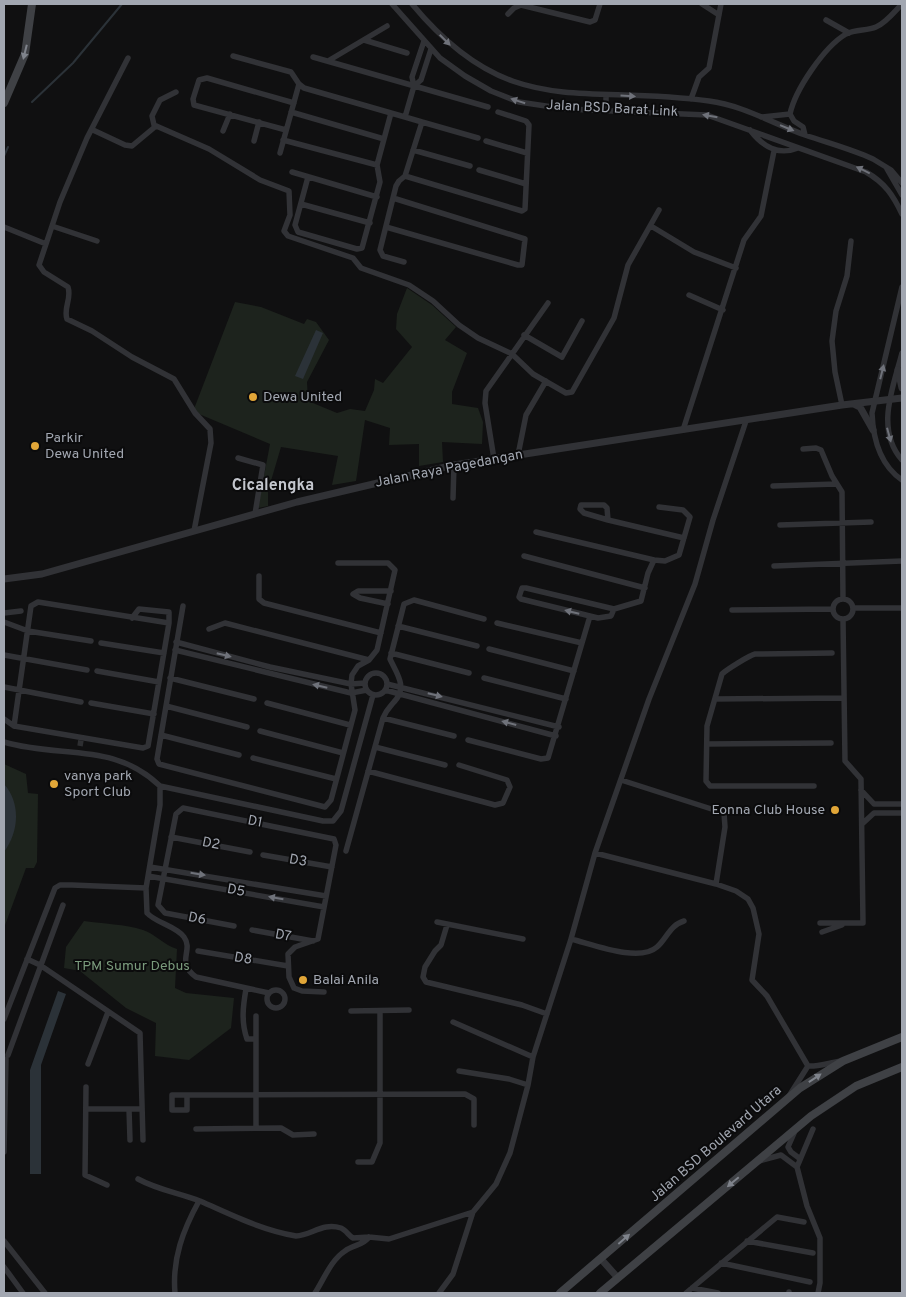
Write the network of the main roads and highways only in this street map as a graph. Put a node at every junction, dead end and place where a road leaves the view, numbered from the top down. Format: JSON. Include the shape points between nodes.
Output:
{"nodes":[{"id":1,"x":32,"y":4,"type":"edge"},
{"id":2,"x":4,"y":103,"type":"edge"},
{"id":3,"x":902,"y":1037,"type":"edge"},
{"id":4,"x":902,"y":1067,"type":"edge"},
{"id":5,"x":560,"y":1293,"type":"edge"},
{"id":6,"x":600,"y":1293,"type":"edge"}],
"edges":[{"from":1,"to":2,"type":"main road","one_way":true,"via":[[25,54]]},
{"from":5,"to":3,"type":"main road","name":"Jalan BSD Boulevard Utara","one_way":true,"via":[[788,1098],[844,1061]]},
{"from":4,"to":6,"type":"main road","one_way":true,"via":[[856,1086],[799,1126]]}]}
